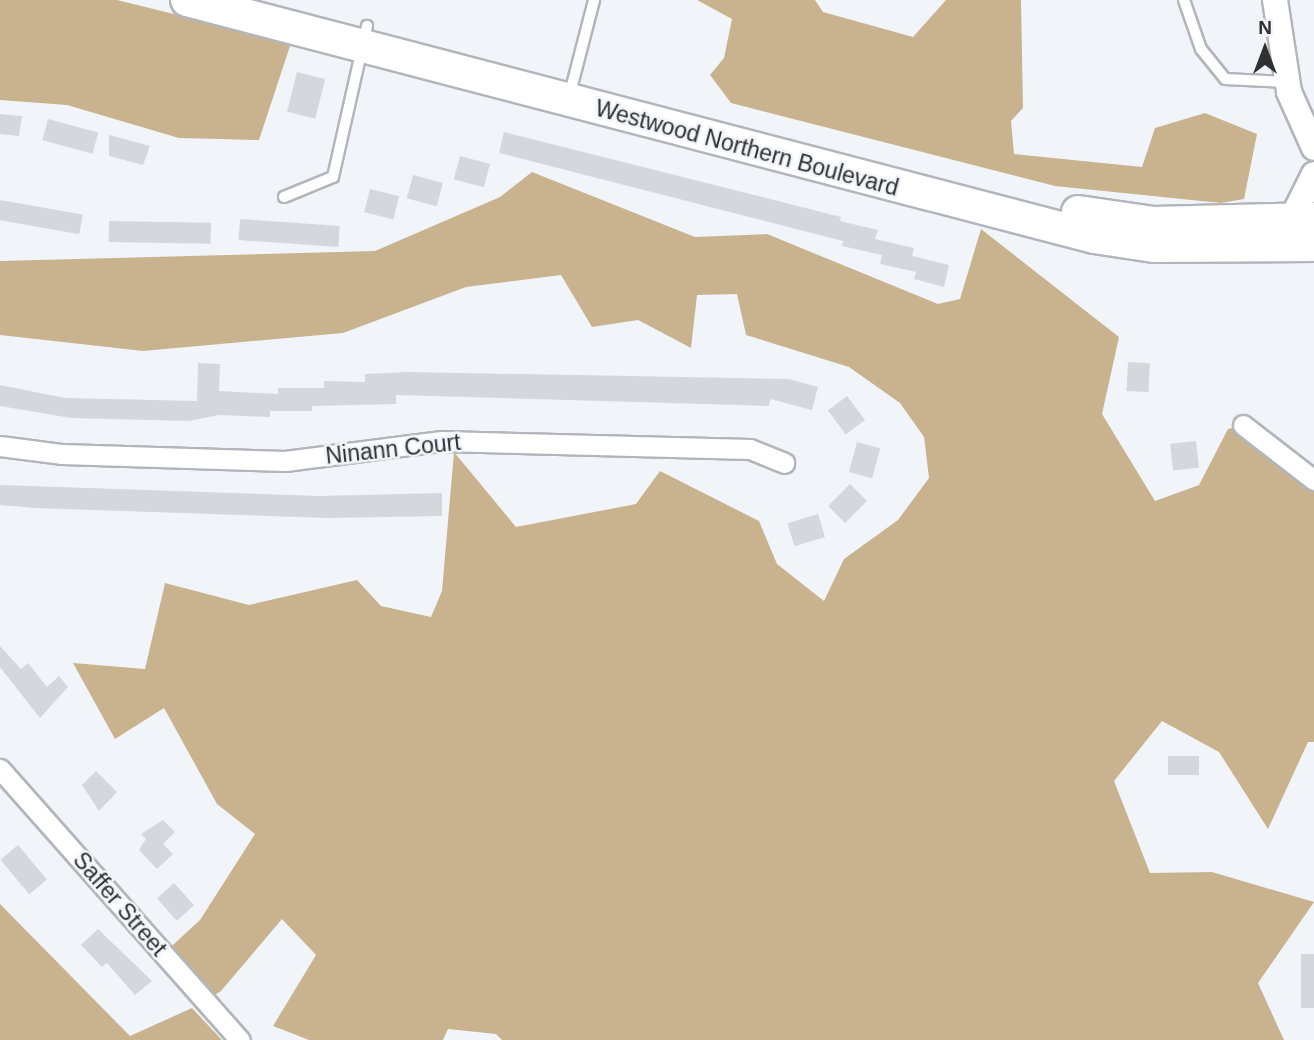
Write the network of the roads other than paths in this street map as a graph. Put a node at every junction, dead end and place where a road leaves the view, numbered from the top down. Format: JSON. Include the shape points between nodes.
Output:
{"nodes":[{"id":1,"x":187,"y":0,"type":"edge"},
{"id":2,"x":269,"y":0,"type":"edge"},
{"id":3,"x":594,"y":0,"type":"edge"},
{"id":4,"x":1184,"y":0,"type":"edge"},
{"id":5,"x":1275,"y":0,"type":"edge"},
{"id":6,"x":365,"y":37,"type":"junction"},
{"id":7,"x":1287,"y":82,"type":"junction"},
{"id":8,"x":570,"y":91,"type":"junction"},
{"id":9,"x":1314,"y":148,"type":"edge"},
{"id":10,"x":1314,"y":174,"type":"edge"},
{"id":11,"x":284,"y":197,"type":"dead end"},
{"id":12,"x":1302,"y":220,"type":"edge"},
{"id":13,"x":1314,"y":244,"type":"edge"},
{"id":14,"x":1243,"y":425,"type":"dead end"},
{"id":15,"x":0,"y":446,"type":"edge"},
{"id":16,"x":784,"y":463,"type":"dead end"},
{"id":17,"x":1314,"y":480,"type":"edge"},
{"id":18,"x":0,"y":769,"type":"edge"},
{"id":19,"x":240,"y":1040,"type":"edge"}],
"edges":[{"from":1,"to":6,"type":"main road","name":"Westwood Northern Boulevard"},
{"from":2,"to":6,"type":"main road","name":"Westwood Northern Boulevard"},
{"from":3,"to":8,"type":"lane"},
{"from":4,"to":7,"type":"lane","via":[[1201,49],[1225,79]]},
{"from":5,"to":7,"type":"street"},
{"from":6,"to":8,"type":"main road","name":"Westwood Northern Boulevard"},
{"from":6,"to":11,"type":"lane","via":[[333,177]]},
{"from":7,"to":9,"type":"street"},
{"from":8,"to":12,"type":"main road","name":"Westwood Northern Boulevard","via":[[1093,216],[1154,223]]},
{"from":8,"to":13,"type":"main road","name":"Westwood Northern Boulevard","via":[[1094,237],[1154,246]]},
{"from":10,"to":12,"type":"street"},
{"from":14,"to":17,"type":"street"},
{"from":15,"to":16,"type":"street","name":"Ninann Court","via":[[62,454],[285,461],[442,441],[750,449]]},
{"from":18,"to":19,"type":"street","name":"Saffer Street"}]}
